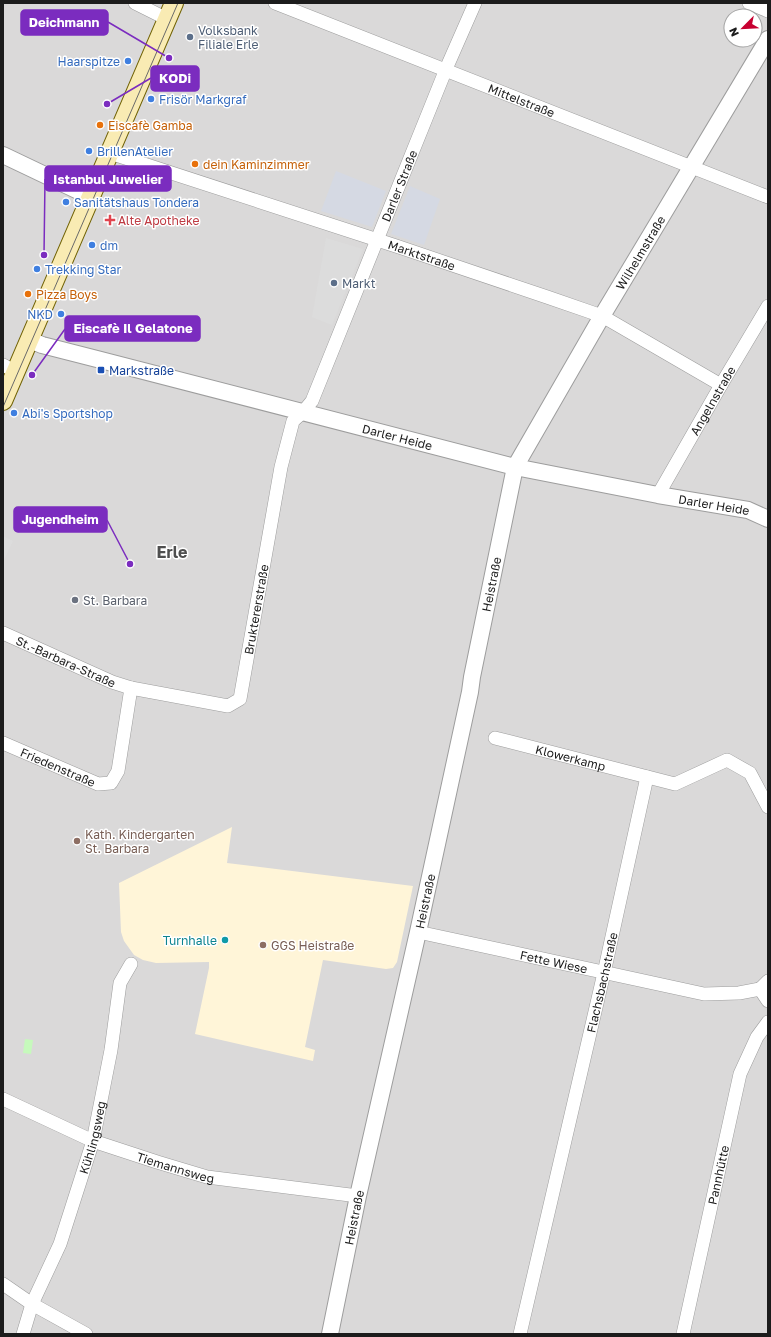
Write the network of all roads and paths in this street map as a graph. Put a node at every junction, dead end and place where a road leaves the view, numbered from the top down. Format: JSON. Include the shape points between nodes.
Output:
{"nodes":[{"id":1,"x":136,"y":3,"type":"edge"},
{"id":2,"x":275,"y":3,"type":"edge"},
{"id":3,"x":475,"y":3,"type":"edge"},
{"id":4,"x":749,"y":3,"type":"edge"},
{"id":5,"x":171,"y":11,"type":"edge"},
{"id":6,"x":768,"y":11,"type":"edge"},
{"id":7,"x":768,"y":39,"type":"edge"},
{"id":8,"x":762,"y":59,"type":"edge"},
{"id":9,"x":446,"y":70,"type":"junction"},
{"id":10,"x":110,"y":153,"type":"junction"},
{"id":11,"x":3,"y":155,"type":"edge"},
{"id":12,"x":691,"y":166,"type":"junction"},
{"id":13,"x":768,"y":197,"type":"edge"},
{"id":14,"x":91,"y":198,"type":"junction"},
{"id":15,"x":378,"y":240,"type":"junction"},
{"id":16,"x":768,"y":306,"type":"edge"},
{"id":17,"x":602,"y":316,"type":"junction"},
{"id":18,"x":30,"y":340,"type":"junction"},
{"id":19,"x":9,"y":368,"type":"edge"},
{"id":20,"x":721,"y":385,"type":"junction"},
{"id":21,"x":3,"y":401,"type":"edge"},
{"id":22,"x":303,"y":412,"type":"junction"},
{"id":23,"x":515,"y":468,"type":"junction"},
{"id":24,"x":658,"y":495,"type":"junction"},
{"id":25,"x":768,"y":519,"type":"edge"},
{"id":26,"x":3,"y":633,"type":"edge"},
{"id":27,"x":130,"y":688,"type":"junction"},
{"id":28,"x":495,"y":738,"type":"dead end"},
{"id":29,"x":3,"y":743,"type":"edge"},
{"id":30,"x":647,"y":777,"type":"junction"},
{"id":31,"x":768,"y":807,"type":"edge"},
{"id":32,"x":418,"y":932,"type":"junction"},
{"id":33,"x":131,"y":964,"type":"dead end"},
{"id":34,"x":604,"y":973,"type":"junction"},
{"id":35,"x":764,"y":985,"type":"edge"},
{"id":36,"x":768,"y":1001,"type":"edge"},
{"id":37,"x":768,"y":1022,"type":"edge"},
{"id":38,"x":3,"y":1099,"type":"edge"},
{"id":39,"x":93,"y":1141,"type":"junction"},
{"id":40,"x":358,"y":1196,"type":"junction"},
{"id":41,"x":3,"y":1284,"type":"edge"},
{"id":42,"x":32,"y":1304,"type":"junction"},
{"id":43,"x":23,"y":1334,"type":"edge"},
{"id":44,"x":86,"y":1334,"type":"edge"},
{"id":45,"x":330,"y":1334,"type":"edge"},
{"id":46,"x":520,"y":1334,"type":"edge"},
{"id":47,"x":683,"y":1334,"type":"edge"}],
"edges":[{"from":1,"to":5,"type":"street"},
{"from":2,"to":9,"type":"street","name":"Mittelstraße"},
{"from":3,"to":9,"type":"street","name":"Darler Straße"},
{"from":4,"to":6,"type":"street"},
{"from":5,"to":10,"type":"main road"},
{"from":7,"to":8,"type":"street","name":"Wilhelmstraße"},
{"from":8,"to":12,"type":"street","name":"Wilhelmstraße"},
{"from":9,"to":12,"type":"street","name":"Mittelstraße"},
{"from":9,"to":15,"type":"street","name":"Darler Straße"},
{"from":10,"to":14,"type":"main road"},
{"from":10,"to":15,"type":"street","name":"Marktstraße"},
{"from":11,"to":14,"type":"street"},
{"from":12,"to":13,"type":"street","name":"Mittelstraße"},
{"from":12,"to":17,"type":"street","name":"Wilhelmstraße"},
{"from":14,"to":18,"type":"main road"},
{"from":15,"to":17,"type":"street","name":"Marktstraße"},
{"from":15,"to":22,"type":"street","name":"Darler Straße","via":[[312,401]]},
{"from":16,"to":20,"type":"street","name":"Angelnstraße"},
{"from":17,"to":20,"type":"street","name":"Marktstraße"},
{"from":17,"to":23,"type":"street","name":"Wilhelmstraße"},
{"from":18,"to":19,"type":"main road"},
{"from":18,"to":22,"type":"street","name":"Darler Heide"},
{"from":19,"to":21,"type":"main road"},
{"from":20,"to":24,"type":"street","name":"Angelnstraße"},
{"from":22,"to":23,"type":"street","name":"Darler Heide"},
{"from":22,"to":27,"type":"street","name":"Bruktererstraße","via":[[293,421],[281,467],[240,700],[228,706]]},
{"from":23,"to":24,"type":"street","name":"Darler Heide"},
{"from":23,"to":32,"type":"street","name":"Heistraße"},
{"from":24,"to":25,"type":"street","name":"Darler Heide","via":[[748,510]]},
{"from":26,"to":27,"type":"street","name":"St.-Barbara-Straße"},
{"from":27,"to":29,"type":"street","name":"Friedenstraße","via":[[118,771],[111,783],[98,784]]},
{"from":28,"to":30,"type":"street","name":"Klowerkamp"},
{"from":30,"to":31,"type":"street","via":[[675,784],[727,760],[750,773]]},
{"from":30,"to":34,"type":"street","name":"Flachsbachstraße"},
{"from":32,"to":34,"type":"street","name":"Fette Wiese"},
{"from":32,"to":40,"type":"street","name":"Heistraße"},
{"from":33,"to":39,"type":"street","name":"Kühlingsweg","via":[[120,983],[111,1050]]},
{"from":34,"to":35,"type":"street","name":"Fette Wiese","via":[[704,994],[739,993]]},
{"from":34,"to":46,"type":"street","name":"Flachsbachstraße"},
{"from":35,"to":36,"type":"street"},
{"from":37,"to":47,"type":"street","name":"Pannhütte","via":[[757,1037],[740,1074]]},
{"from":38,"to":39,"type":"street","name":"Tiemannsweg"},
{"from":39,"to":40,"type":"street","name":"Tiemannsweg","via":[[207,1176]]},
{"from":39,"to":42,"type":"street","name":"Kühlingsweg","via":[[60,1244]]},
{"from":40,"to":45,"type":"street","name":"Heistraße"},
{"from":41,"to":42,"type":"street"},
{"from":42,"to":43,"type":"street","name":"Kühlingsweg"},
{"from":42,"to":44,"type":"street"}]}
